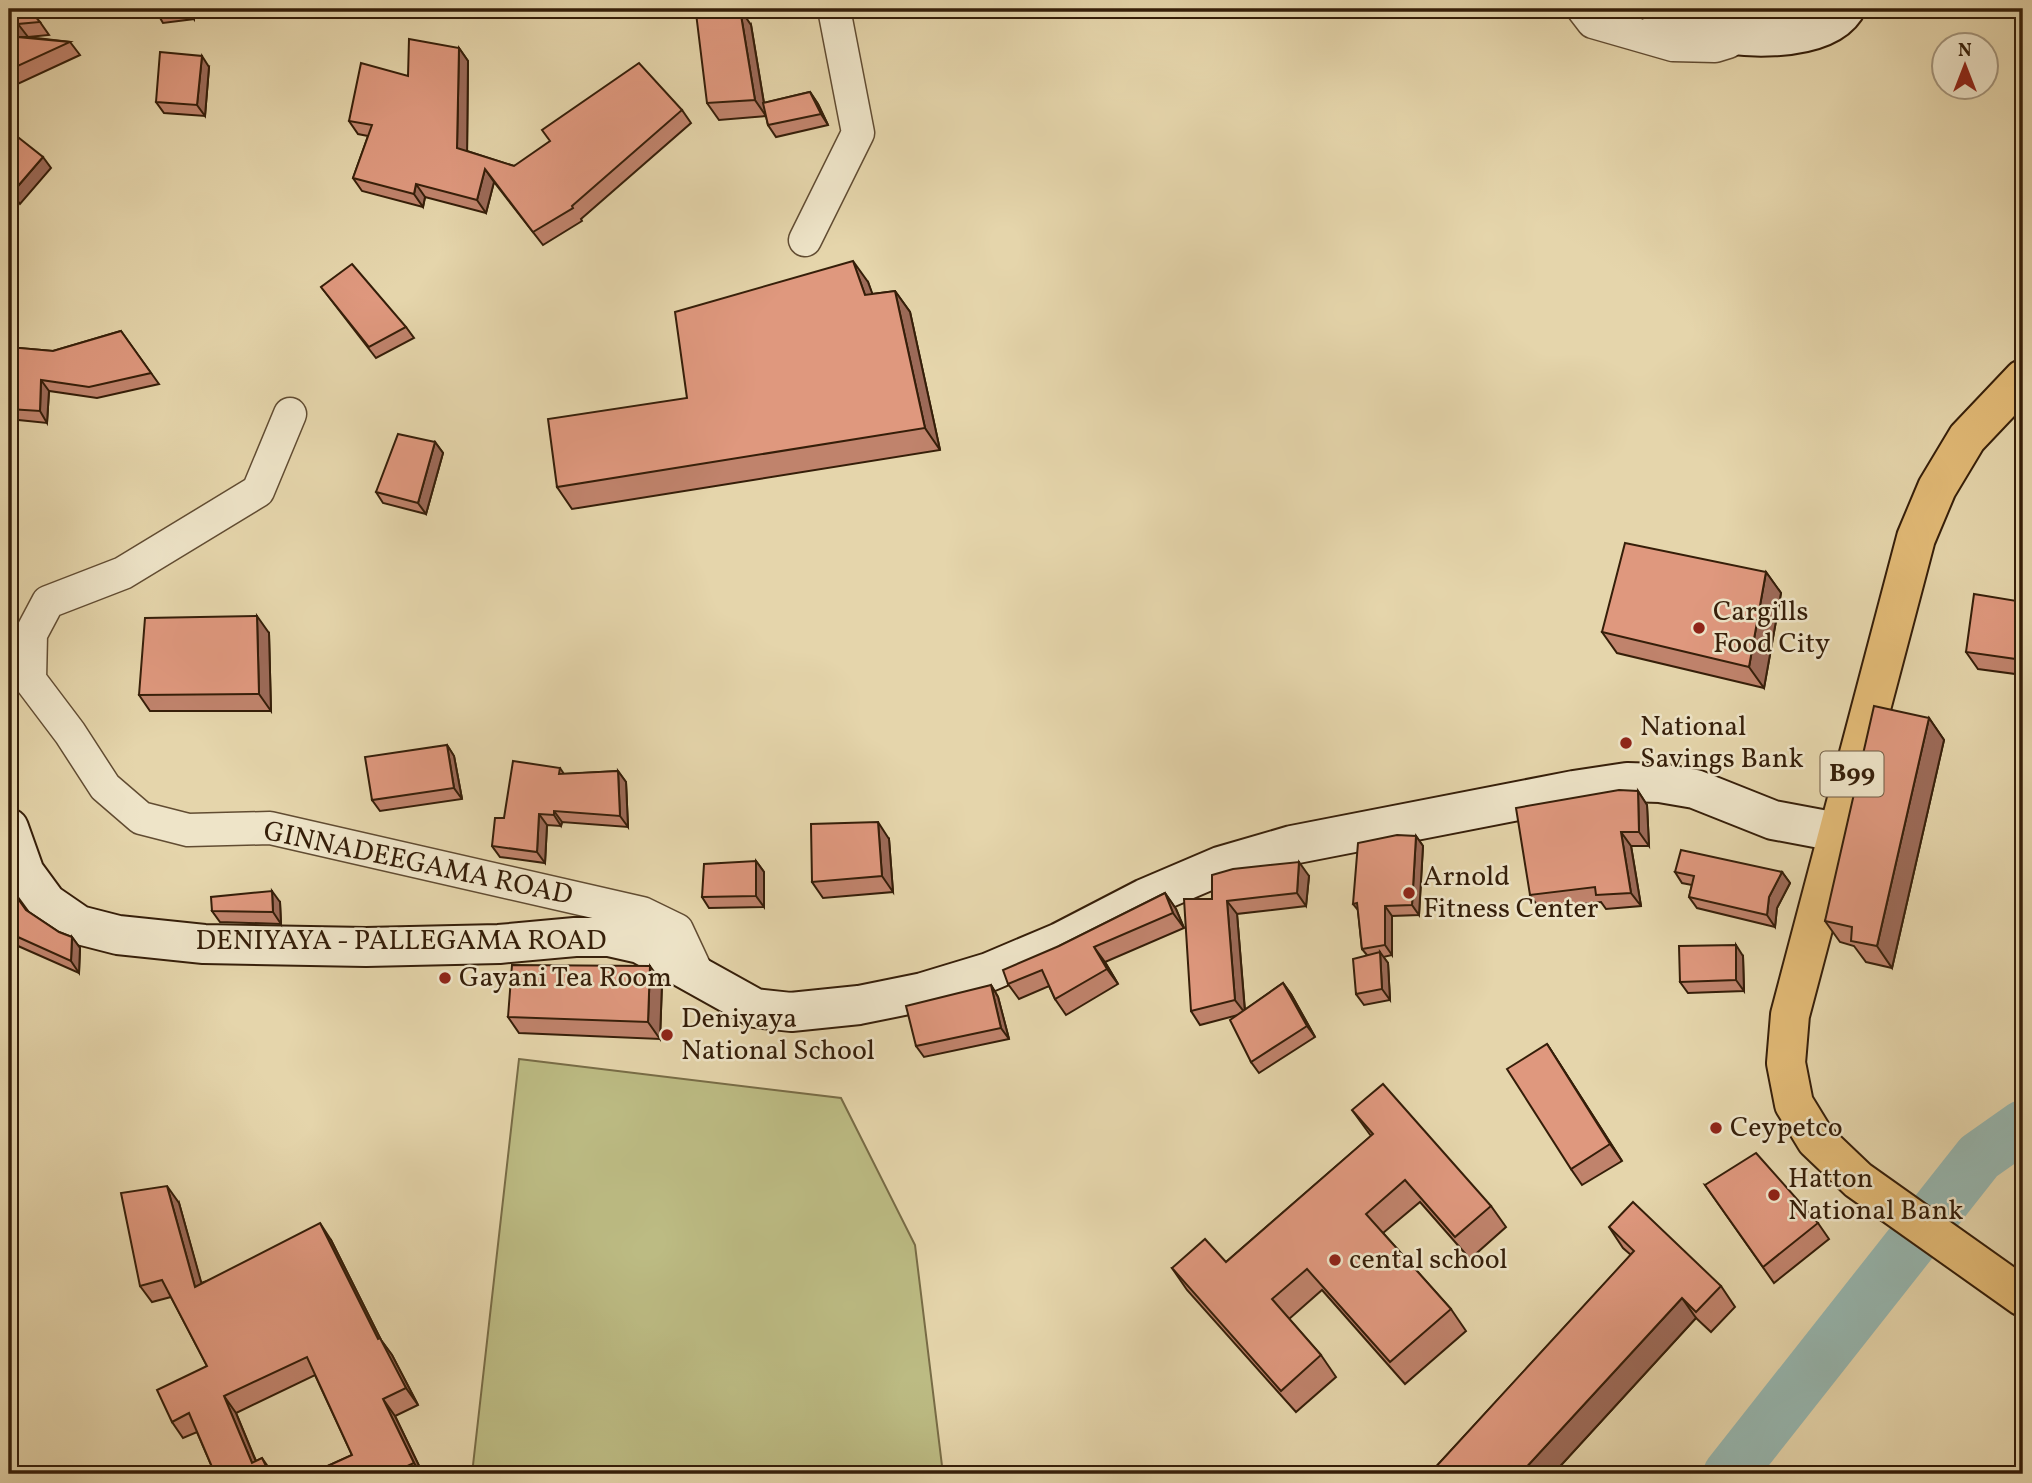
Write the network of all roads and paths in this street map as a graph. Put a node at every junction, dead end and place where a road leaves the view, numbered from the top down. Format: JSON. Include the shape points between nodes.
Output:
{"nodes":[{"id":1,"x":834,"y":9,"type":"edge"},
{"id":2,"x":1583,"y":9,"type":"edge"},
{"id":3,"x":1659,"y":9,"type":"edge"},
{"id":4,"x":1845,"y":9,"type":"edge"},
{"id":5,"x":1749,"y":37,"type":"junction"},
{"id":6,"x":805,"y":240,"type":"dead end"},
{"id":7,"x":2023,"y":379,"type":"edge"},
{"id":8,"x":290,"y":414,"type":"dead end"},
{"id":9,"x":9,"y":828,"type":"edge"},
{"id":10,"x":1837,"y":832,"type":"junction"},
{"id":11,"x":698,"y":975,"type":"junction"},
{"id":12,"x":2023,"y":1297,"type":"edge"}],
"edges":[{"from":1,"to":6,"type":"street","via":[[858,133]]},
{"from":2,"to":5,"type":"street","via":[[1593,22],[1673,45],[1716,46]]},
{"from":3,"to":5,"type":"main road","via":[[1694,27]]},
{"from":4,"to":5,"type":"main road","via":[[1812,32]]},
{"from":7,"to":10,"type":"main road","number":"B99","via":[[1967,438],[1937,488],[1916,538]]},
{"from":8,"to":11,"type":"street","name":"GINNADEEGAMA ROAD","via":[[258,491],[123,573],[48,602],[31,634],[30,680],[104,787],[141,818],[188,830],[270,828],[642,913],[677,930]]},
{"from":9,"to":11,"type":"main road","name":"DENIYAYA - PALLEGAMA ROAD","via":[[25,873],[47,903],[79,925],[118,935],[204,944],[366,947],[609,937],[640,944]]},
{"from":10,"to":11,"type":"main road","name":"DENIYAYA - PALLEGAMA ROAD","via":[[1773,820],[1695,789],[1627,782],[1292,845],[1220,866],[1048,947],[989,972],[923,992],[791,1012],[755,1007]]},
{"from":10,"to":12,"type":"main road","number":"B99","via":[[1790,1015],[1786,1063],[1794,1104],[1816,1140],[1858,1180]]}]}
